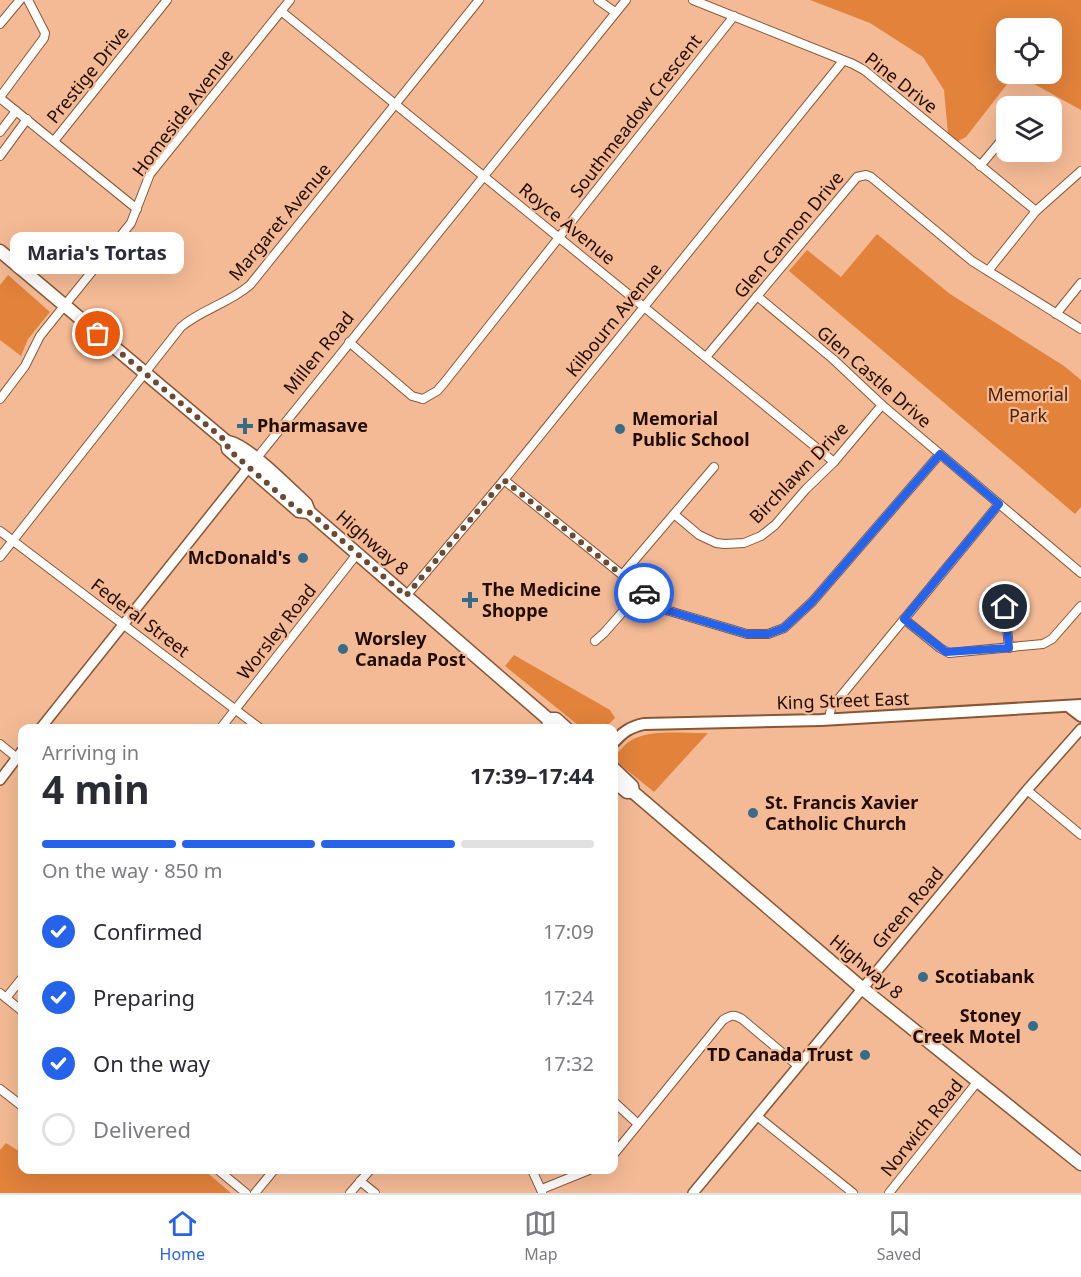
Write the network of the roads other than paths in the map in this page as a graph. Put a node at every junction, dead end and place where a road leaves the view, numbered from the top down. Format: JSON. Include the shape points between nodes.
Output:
{"nodes":[{"id":1,"x":20,"y":0,"type":"edge"},
{"id":2,"x":28,"y":0,"type":"edge"},
{"id":3,"x":167,"y":0,"type":"edge"},
{"id":4,"x":290,"y":0,"type":"edge"},
{"id":5,"x":479,"y":0,"type":"edge"},
{"id":6,"x":598,"y":0,"type":"edge"},
{"id":7,"x":626,"y":0,"type":"edge"},
{"id":8,"x":693,"y":0,"type":"edge"},
{"id":9,"x":281,"y":11,"type":"junction"},
{"id":10,"x":615,"y":12,"type":"junction"},
{"id":11,"x":734,"y":16,"type":"junction"},
{"id":12,"x":0,"y":24,"type":"edge"},
{"id":13,"x":843,"y":61,"type":"junction"},
{"id":14,"x":0,"y":97,"type":"edge"},
{"id":15,"x":395,"y":104,"type":"junction"},
{"id":16,"x":16,"y":111,"type":"junction"},
{"id":17,"x":27,"y":119,"type":"junction"},
{"id":18,"x":0,"y":132,"type":"edge"},
{"id":19,"x":54,"y":141,"type":"junction"},
{"id":20,"x":996,"y":147,"type":"edge"},
{"id":21,"x":0,"y":156,"type":"edge"},
{"id":22,"x":980,"y":166,"type":"junction"},
{"id":23,"x":1081,"y":171,"type":"edge"},
{"id":24,"x":483,"y":176,"type":"junction"},
{"id":25,"x":137,"y":209,"type":"junction"},
{"id":26,"x":1036,"y":211,"type":"junction"},
{"id":27,"x":559,"y":236,"type":"junction"},
{"id":28,"x":0,"y":251,"type":"edge"},
{"id":29,"x":988,"y":271,"type":"junction"},
{"id":30,"x":1081,"y":283,"type":"edge"},
{"id":31,"x":757,"y":296,"type":"junction"},
{"id":32,"x":65,"y":306,"type":"junction"},
{"id":33,"x":644,"y":306,"type":"junction"},
{"id":34,"x":1056,"y":314,"type":"junction"},
{"id":35,"x":1081,"y":329,"type":"edge"},
{"id":36,"x":349,"y":342,"type":"junction"},
{"id":37,"x":706,"y":357,"type":"junction"},
{"id":38,"x":146,"y":373,"type":"junction"},
{"id":39,"x":0,"y":399,"type":"edge"},
{"id":40,"x":423,"y":399,"type":"junction"},
{"id":41,"x":882,"y":405,"type":"junction"},
{"id":42,"x":418,"y":410,"type":"dead end"},
{"id":43,"x":940,"y":454,"type":"junction"},
{"id":44,"x":834,"y":462,"type":"junction"},
{"id":45,"x":252,"y":463,"type":"junction"},
{"id":46,"x":714,"y":467,"type":"dead end"},
{"id":47,"x":504,"y":480,"type":"junction"},
{"id":48,"x":999,"y":504,"type":"junction"},
{"id":49,"x":674,"y":514,"type":"junction"},
{"id":50,"x":0,"y":531,"type":"edge"},
{"id":51,"x":13,"y":541,"type":"junction"},
{"id":52,"x":357,"y":554,"type":"junction"},
{"id":53,"x":0,"y":557,"type":"edge"},
{"id":54,"x":1081,"y":573,"type":"edge"},
{"id":55,"x":622,"y":575,"type":"junction"},
{"id":56,"x":641,"y":591,"type":"junction"},
{"id":57,"x":406,"y":596,"type":"junction"},
{"id":58,"x":1081,"y":606,"type":"edge"},
{"id":59,"x":1005,"y":607,"type":"dead end"},
{"id":60,"x":904,"y":619,"type":"junction"},
{"id":61,"x":124,"y":624,"type":"junction"},
{"id":62,"x":595,"y":641,"type":"dead end"},
{"id":63,"x":1009,"y":648,"type":"junction"},
{"id":64,"x":1081,"y":705,"type":"edge"},
{"id":65,"x":1068,"y":706,"type":"junction"},
{"id":66,"x":236,"y":709,"type":"junction"},
{"id":67,"x":1081,"y":716,"type":"edge"},
{"id":68,"x":829,"y":719,"type":"junction"},
{"id":69,"x":44,"y":724,"type":"edge"},
{"id":70,"x":224,"y":724,"type":"edge"},
{"id":71,"x":255,"y":724,"type":"edge"},
{"id":72,"x":551,"y":724,"type":"edge"},
{"id":73,"x":1081,"y":729,"type":"edge"},
{"id":74,"x":618,"y":738,"type":"edge"},
{"id":75,"x":0,"y":744,"type":"edge"},
{"id":76,"x":18,"y":755,"type":"edge"},
{"id":77,"x":18,"y":760,"type":"edge"},
{"id":78,"x":618,"y":774,"type":"edge"},
{"id":79,"x":0,"y":780,"type":"edge"},
{"id":80,"x":618,"y":784,"type":"edge"},
{"id":81,"x":1027,"y":790,"type":"junction"},
{"id":82,"x":633,"y":792,"type":"junction"},
{"id":83,"x":1081,"y":835,"type":"edge"},
{"id":84,"x":18,"y":982,"type":"edge"},
{"id":85,"x":863,"y":989,"type":"junction"},
{"id":86,"x":3,"y":995,"type":"edge"},
{"id":87,"x":18,"y":1008,"type":"edge"},
{"id":88,"x":798,"y":1066,"type":"junction"},
{"id":89,"x":978,"y":1081,"type":"junction"},
{"id":90,"x":0,"y":1089,"type":"edge"},
{"id":91,"x":18,"y":1103,"type":"edge"},
{"id":92,"x":618,"y":1106,"type":"edge"},
{"id":93,"x":756,"y":1116,"type":"junction"},
{"id":94,"x":638,"y":1124,"type":"junction"},
{"id":95,"x":618,"y":1149,"type":"edge"},
{"id":96,"x":1081,"y":1164,"type":"edge"},
{"id":97,"x":223,"y":1174,"type":"edge"},
{"id":98,"x":270,"y":1174,"type":"edge"},
{"id":99,"x":366,"y":1174,"type":"edge"},
{"id":100,"x":534,"y":1174,"type":"edge"},
{"id":101,"x":580,"y":1174,"type":"edge"},
{"id":102,"x":360,"y":1181,"type":"junction"},
{"id":103,"x":542,"y":1191,"type":"edge"},
{"id":104,"x":246,"y":1193,"type":"edge"},
{"id":105,"x":255,"y":1193,"type":"edge"},
{"id":106,"x":350,"y":1193,"type":"edge"},
{"id":107,"x":375,"y":1193,"type":"edge"},
{"id":108,"x":693,"y":1193,"type":"edge"},
{"id":109,"x":853,"y":1193,"type":"edge"},
{"id":110,"x":889,"y":1193,"type":"edge"}],
"edges":[{"from":1,"to":12,"type":"street"},
{"from":2,"to":14,"type":"street","via":[[45,33],[44,39]]},
{"from":3,"to":19,"type":"street","name":"Prestige Drive"},
{"from":4,"to":9,"type":"street","name":"Homeside Avenue"},
{"from":5,"to":15,"type":"street","name":"Margaret Avenue"},
{"from":6,"to":10,"type":"street"},
{"from":7,"to":10,"type":"street","name":"Millen Road"},
{"from":8,"to":11,"type":"street","name":"Pine Drive"},
{"from":9,"to":15,"type":"street","name":"Royce Avenue"},
{"from":9,"to":25,"type":"street","name":"Homeside Avenue","via":[[150,174]]},
{"from":10,"to":24,"type":"street","name":"Millen Road"},
{"from":11,"to":13,"type":"street","name":"Pine Drive"},
{"from":11,"to":27,"type":"street","name":"Southmeadow Crescent"},
{"from":13,"to":22,"type":"street","name":"Pine Drive","via":[[871,75]]},
{"from":13,"to":33,"type":"street","name":"Kilbourn Avenue"},
{"from":14,"to":16,"type":"street"},
{"from":15,"to":24,"type":"street","name":"Royce Avenue"},
{"from":15,"to":38,"type":"street","name":"Margaret Avenue","via":[[250,285],[181,327]]},
{"from":16,"to":17,"type":"street"},
{"from":16,"to":18,"type":"street"},
{"from":17,"to":19,"type":"street"},
{"from":17,"to":21,"type":"street"},
{"from":19,"to":25,"type":"street"},
{"from":20,"to":22,"type":"street"},
{"from":22,"to":26,"type":"street","name":"Pine Drive"},
{"from":23,"to":26,"type":"street"},
{"from":24,"to":27,"type":"street","name":"Royce Avenue"},
{"from":24,"to":36,"type":"street","name":"Millen Road"},
{"from":25,"to":32,"type":"street","name":"Homeside Avenue","via":[[131,223]]},
{"from":26,"to":29,"type":"street"},
{"from":27,"to":33,"type":"street","name":"Royce Avenue"},
{"from":27,"to":40,"type":"street","name":"Southmeadow Crescent","via":[[442,385]]},
{"from":28,"to":32,"type":"main road","name":"Highway 8"},
{"from":29,"to":31,"type":"street","name":"Glen Cannon Drive","via":[[871,177],[860,175]]},
{"from":29,"to":34,"type":"street","name":"Glen Cannon Drive"},
{"from":30,"to":34,"type":"street"},
{"from":31,"to":37,"type":"street","name":"Glen Cannon Drive"},
{"from":31,"to":41,"type":"street","name":"Glen Castle Drive"},
{"from":32,"to":38,"type":"main road","name":"Highway 8"},
{"from":32,"to":39,"type":"street","name":"Homeside Avenue","via":[[40,336],[25,366]]},
{"from":33,"to":37,"type":"street","name":"Royce Avenue"},
{"from":33,"to":47,"type":"street","name":"Kilbourn Avenue"},
{"from":34,"to":35,"type":"street","name":"Glen Cannon Drive"},
{"from":36,"to":40,"type":"street","via":[[412,396]]},
{"from":36,"to":45,"type":"street","name":"Millen Road"},
{"from":37,"to":44,"type":"street","name":"Royce Avenue"},
{"from":38,"to":45,"type":"main road","name":"Highway 8","via":[[227,442],[234,442]]},
{"from":38,"to":51,"type":"street","name":"Margaret Avenue"},
{"from":40,"to":42,"type":"street"},
{"from":41,"to":43,"type":"street","name":"Glen Castle Drive"},
{"from":41,"to":44,"type":"street","name":"Birchlawn Drive"},
{"from":43,"to":48,"type":"street","name":"Glen Castle Drive"},
{"from":43,"to":56,"type":"street","via":[[812,602],[784,628],[768,634],[747,634],[666,610]]},
{"from":44,"to":49,"type":"street","name":"Birchlawn Drive","via":[[768,531],[744,543],[725,544],[708,539]]},
{"from":45,"to":52,"type":"main road","name":"Highway 8","via":[[306,504],[309,512]]},
{"from":45,"to":61,"type":"street","name":"Millen Road"},
{"from":46,"to":49,"type":"street"},
{"from":47,"to":55,"type":"street"},
{"from":47,"to":57,"type":"street","name":"Kilbourn Avenue"},
{"from":48,"to":54,"type":"street","name":"Glen Castle Drive"},
{"from":48,"to":60,"type":"street"},
{"from":49,"to":55,"type":"street"},
{"from":50,"to":51,"type":"street","name":"Federal Street"},
{"from":51,"to":53,"type":"street","name":"Margaret Avenue"},
{"from":51,"to":61,"type":"street","name":"Federal Street"},
{"from":52,"to":57,"type":"main road","name":"Highway 8"},
{"from":52,"to":66,"type":"street","name":"Worsley Road"},
{"from":55,"to":56,"type":"street"},
{"from":56,"to":62,"type":"street"},
{"from":57,"to":72,"type":"main road","name":"Highway 8"},
{"from":58,"to":63,"type":"street","via":[[1048,642]]},
{"from":59,"to":63,"type":"street"},
{"from":60,"to":63,"type":"street","via":[[946,652]]},
{"from":60,"to":68,"type":"street","via":[[831,708]]},
{"from":61,"to":66,"type":"street","name":"Federal Street"},
{"from":61,"to":69,"type":"street","name":"Millen Road"},
{"from":64,"to":65,"type":"main road","name":"King Street East"},
{"from":65,"to":67,"type":"main road"},
{"from":65,"to":68,"type":"main road","name":"King Street East"},
{"from":66,"to":70,"type":"street","name":"Worsley Road"},
{"from":66,"to":71,"type":"street","name":"Federal Street"},
{"from":68,"to":74,"type":"main road","name":"King Street East","via":[[644,724],[633,726]]},
{"from":73,"to":81,"type":"street","name":"Green Road"},
{"from":75,"to":76,"type":"street"},
{"from":77,"to":79,"type":"street"},
{"from":78,"to":82,"type":"main road","name":"Highway 8","via":[[632,786]]},
{"from":80,"to":82,"type":"main road","name":"Highway 8"},
{"from":81,"to":83,"type":"street"},
{"from":81,"to":85,"type":"street","name":"Green Road"},
{"from":82,"to":85,"type":"main road","name":"Highway 8"},
{"from":84,"to":86,"type":"street"},
{"from":85,"to":88,"type":"street","name":"Green Road"},
{"from":85,"to":89,"type":"main road","name":"Highway 8"},
{"from":86,"to":87,"type":"street"},
{"from":88,"to":93,"type":"street","name":"Green Road"},
{"from":88,"to":94,"type":"street","via":[[742,1019],[731,1015]]},
{"from":89,"to":96,"type":"main road","name":"Highway 8"},
{"from":89,"to":110,"type":"street","name":"Norwich Road"},
{"from":90,"to":91,"type":"street"},
{"from":92,"to":94,"type":"street"},
{"from":93,"to":108,"type":"street","name":"Green Road"},
{"from":93,"to":109,"type":"street"},
{"from":94,"to":95,"type":"street"},
{"from":97,"to":104,"type":"street"},
{"from":98,"to":105,"type":"street"},
{"from":99,"to":102,"type":"street"},
{"from":100,"to":103,"type":"street"},
{"from":101,"to":103,"type":"street"},
{"from":102,"to":106,"type":"street"},
{"from":102,"to":107,"type":"street"}]}
